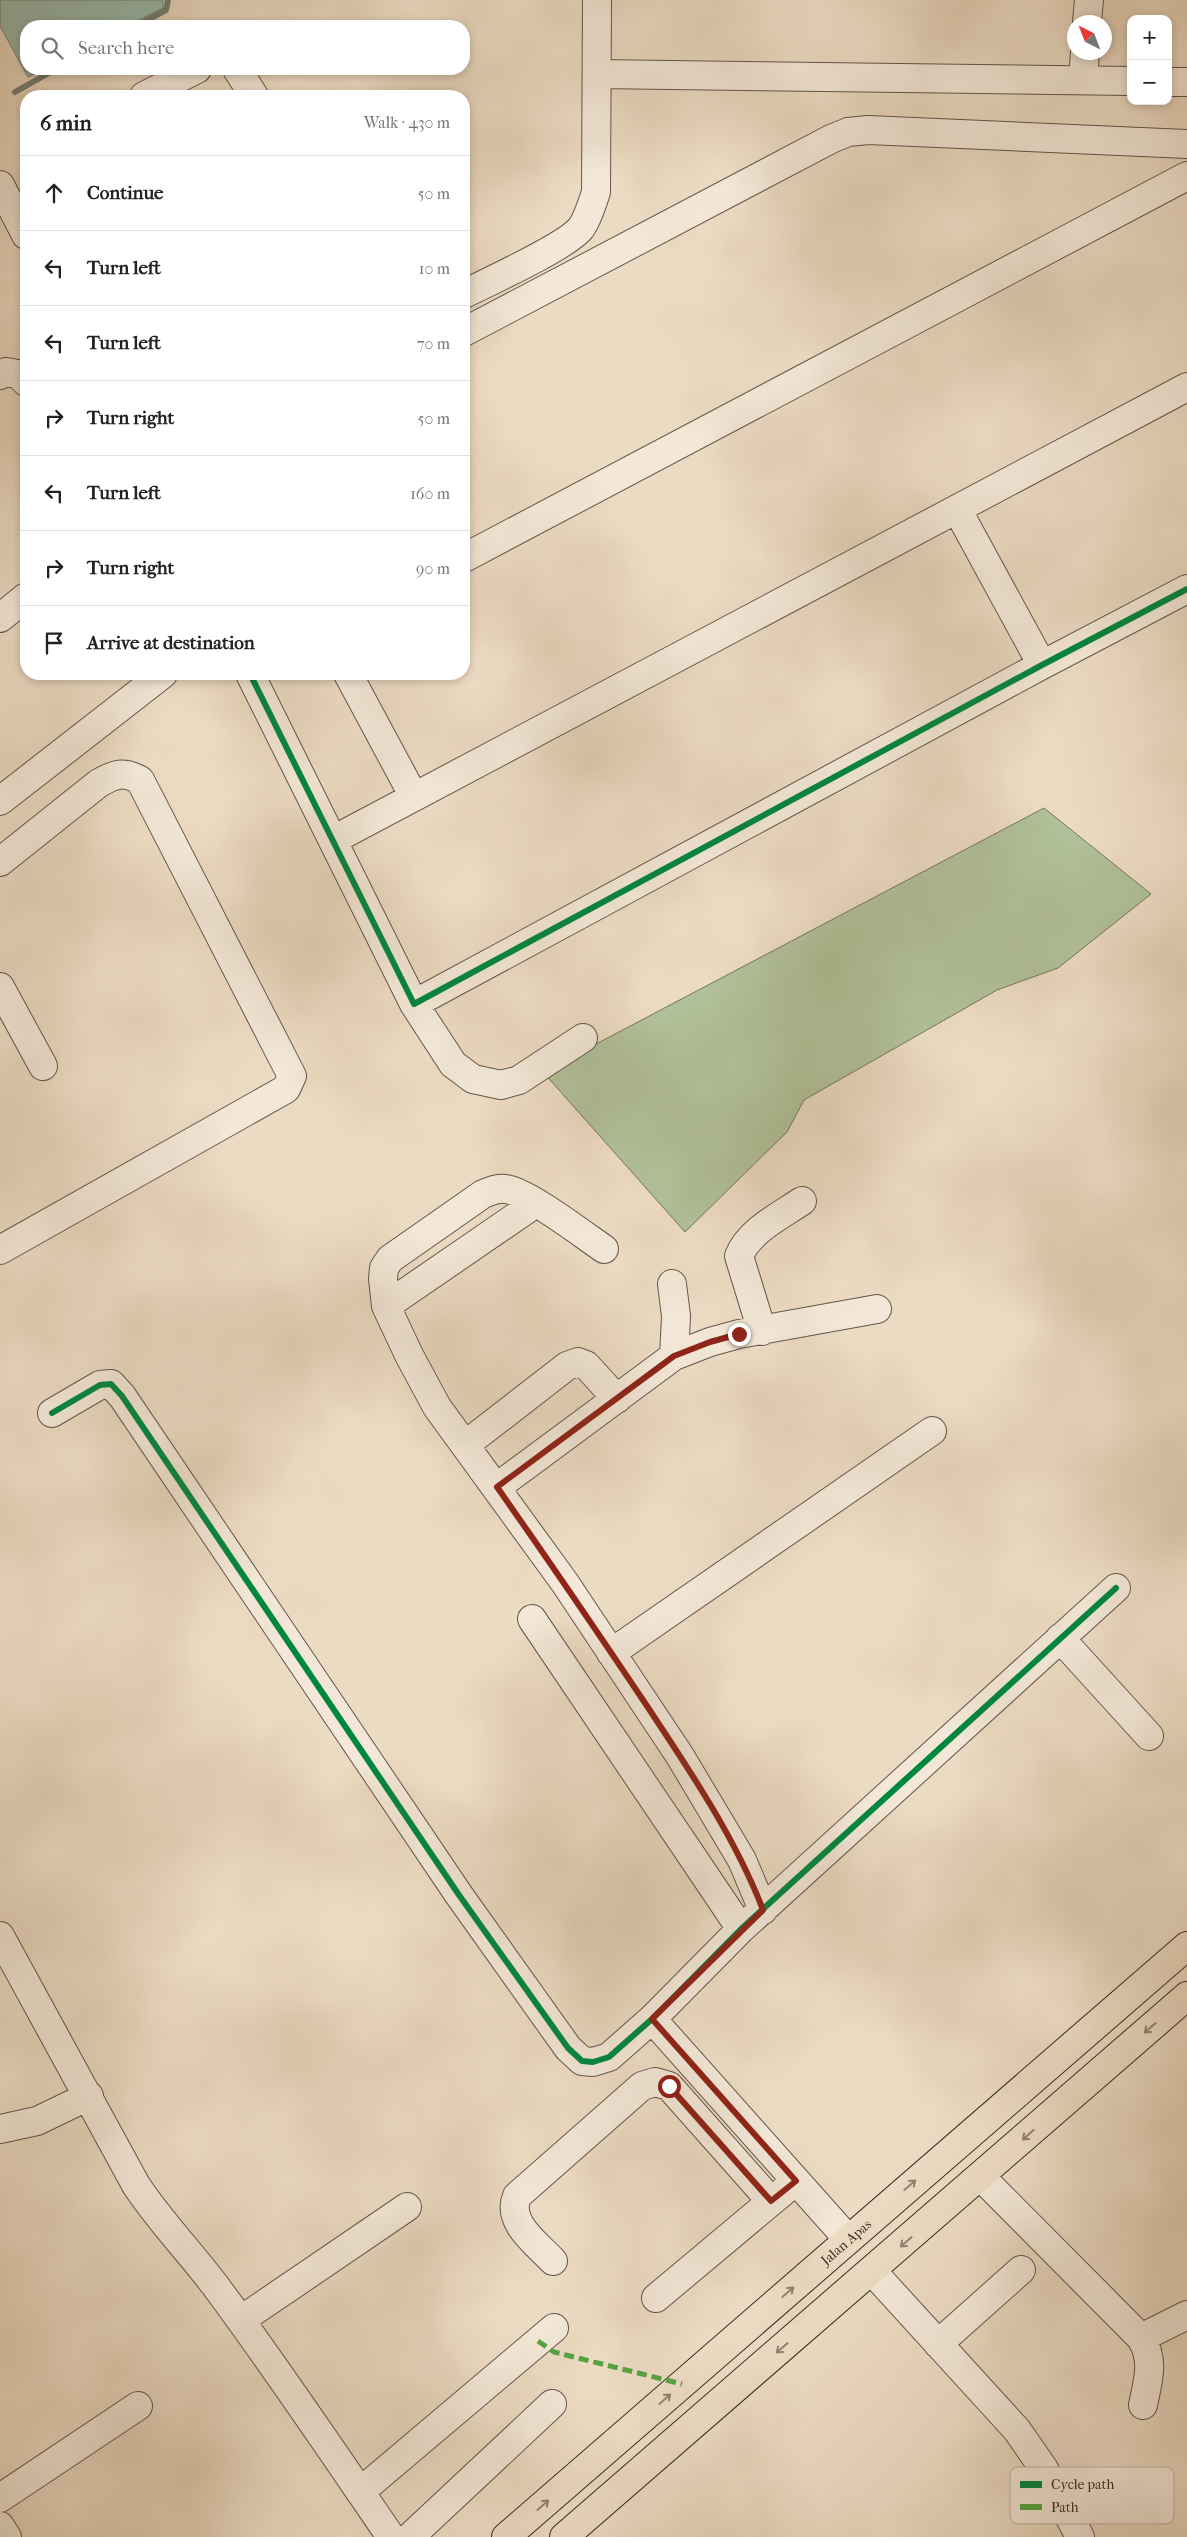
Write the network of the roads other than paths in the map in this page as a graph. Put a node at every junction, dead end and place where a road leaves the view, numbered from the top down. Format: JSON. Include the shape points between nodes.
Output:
{"nodes":[{"id":1,"x":597,"y":0,"type":"edge"},
{"id":2,"x":1089,"y":0,"type":"edge"},
{"id":3,"x":1088,"y":15,"type":"edge"},
{"id":4,"x":1084,"y":60,"type":"edge"},
{"id":5,"x":597,"y":74,"type":"junction"},
{"id":6,"x":185,"y":75,"type":"edge"},
{"id":7,"x":241,"y":75,"type":"edge"},
{"id":8,"x":1083,"y":80,"type":"junction"},
{"id":9,"x":1127,"y":81,"type":"edge"},
{"id":10,"x":1172,"y":82,"type":"edge"},
{"id":11,"x":1187,"y":82,"type":"edge"},
{"id":12,"x":156,"y":90,"type":"edge"},
{"id":13,"x":250,"y":90,"type":"edge"},
{"id":14,"x":1187,"y":144,"type":"edge"},
{"id":15,"x":1187,"y":176,"type":"edge"},
{"id":16,"x":0,"y":185,"type":"edge"},
{"id":17,"x":20,"y":223,"type":"edge"},
{"id":18,"x":470,"y":291,"type":"edge"},
{"id":19,"x":470,"y":329,"type":"edge"},
{"id":20,"x":0,"y":375,"type":"edge"},
{"id":21,"x":20,"y":376,"type":"edge"},
{"id":22,"x":1187,"y":386,"type":"edge"},
{"id":23,"x":957,"y":509,"type":"junction"},
{"id":24,"x":470,"y":555,"type":"edge"},
{"id":25,"x":1187,"y":589,"type":"edge"},
{"id":26,"x":20,"y":602,"type":"edge"},
{"id":27,"x":0,"y":618,"type":"edge"},
{"id":28,"x":1042,"y":664,"type":"junction"},
{"id":29,"x":156,"y":680,"type":"edge"},
{"id":30,"x":253,"y":680,"type":"edge"},
{"id":31,"x":351,"y":680,"type":"edge"},
{"id":32,"x":414,"y":797,"type":"junction"},
{"id":33,"x":0,"y":801,"type":"edge"},
{"id":34,"x":333,"y":840,"type":"junction"},
{"id":35,"x":0,"y":862,"type":"edge"},
{"id":36,"x":0,"y":986,"type":"edge"},
{"id":37,"x":414,"y":1004,"type":"junction"},
{"id":38,"x":583,"y":1038,"type":"dead end"},
{"id":39,"x":42,"y":1066,"type":"dead end"},
{"id":40,"x":802,"y":1201,"type":"dead end"},
{"id":41,"x":536,"y":1203,"type":"junction"},
{"id":42,"x":604,"y":1249,"type":"dead end"},
{"id":43,"x":0,"y":1250,"type":"edge"},
{"id":44,"x":672,"y":1284,"type":"dead end"},
{"id":45,"x":386,"y":1306,"type":"junction"},
{"id":46,"x":877,"y":1309,"type":"dead end"},
{"id":47,"x":762,"y":1331,"type":"junction"},
{"id":48,"x":674,"y":1356,"type":"junction"},
{"id":49,"x":617,"y":1399,"type":"junction"},
{"id":50,"x":52,"y":1414,"type":"dead end"},
{"id":51,"x":932,"y":1431,"type":"dead end"},
{"id":52,"x":465,"y":1444,"type":"junction"},
{"id":53,"x":497,"y":1487,"type":"junction"},
{"id":54,"x":1116,"y":1588,"type":"dead end"},
{"id":55,"x":532,"y":1619,"type":"dead end"},
{"id":56,"x":1060,"y":1638,"type":"junction"},
{"id":57,"x":611,"y":1653,"type":"junction"},
{"id":58,"x":1149,"y":1736,"type":"dead end"},
{"id":59,"x":763,"y":1910,"type":"junction"},
{"id":60,"x":741,"y":1929,"type":"junction"},
{"id":61,"x":0,"y":1936,"type":"edge"},
{"id":62,"x":1187,"y":1946,"type":"edge"},
{"id":63,"x":1187,"y":1969,"type":"edge"},
{"id":64,"x":1187,"y":1996,"type":"edge"},
{"id":65,"x":1108,"y":2015,"type":"junction"},
{"id":66,"x":652,"y":2019,"type":"junction"},
{"id":67,"x":89,"y":2096,"type":"junction"},
{"id":68,"x":0,"y":2129,"type":"edge"},
{"id":69,"x":981,"y":2177,"type":"junction"},
{"id":70,"x":796,"y":2181,"type":"junction"},
{"id":71,"x":771,"y":2201,"type":"junction"},
{"id":72,"x":407,"y":2207,"type":"dead end"},
{"id":73,"x":848,"y":2239,"type":"junction"},
{"id":74,"x":553,"y":2261,"type":"dead end"},
{"id":75,"x":1020,"y":2270,"type":"dead end"},
{"id":76,"x":872,"y":2271,"type":"junction"},
{"id":77,"x":656,"y":2298,"type":"dead end"},
{"id":78,"x":1187,"y":2315,"type":"edge"},
{"id":79,"x":241,"y":2320,"type":"junction"},
{"id":80,"x":554,"y":2328,"type":"dead end"},
{"id":81,"x":1141,"y":2338,"type":"junction"},
{"id":82,"x":938,"y":2344,"type":"junction"},
{"id":83,"x":552,"y":2404,"type":"dead end"},
{"id":84,"x":1143,"y":2405,"type":"dead end"},
{"id":85,"x":138,"y":2406,"type":"dead end"},
{"id":86,"x":1043,"y":2467,"type":"edge"},
{"id":87,"x":360,"y":2492,"type":"junction"},
{"id":88,"x":0,"y":2498,"type":"edge"},
{"id":89,"x":1073,"y":2524,"type":"edge"},
{"id":90,"x":0,"y":2526,"type":"edge"},
{"id":91,"x":7,"y":2537,"type":"edge"},
{"id":92,"x":391,"y":2537,"type":"edge"},
{"id":93,"x":410,"y":2537,"type":"edge"},
{"id":94,"x":506,"y":2537,"type":"edge"},
{"id":95,"x":564,"y":2537,"type":"edge"},
{"id":96,"x":1080,"y":2537,"type":"edge"}],
"edges":[{"from":1,"to":5,"type":"street"},
{"from":2,"to":3,"type":"street"},
{"from":4,"to":8,"type":"street"},
{"from":5,"to":8,"type":"street"},
{"from":5,"to":18,"type":"street","via":[[596,192],[580,229],[562,243]]},
{"from":6,"to":12,"type":"street"},
{"from":7,"to":13,"type":"street"},
{"from":8,"to":9,"type":"street"},
{"from":10,"to":11,"type":"street"},
{"from":14,"to":19,"type":"street","via":[[868,130],[848,132]]},
{"from":15,"to":24,"type":"street"},
{"from":16,"to":17,"type":"street"},
{"from":20,"to":21,"type":"street","via":[[6,372]]},
{"from":22,"to":23,"type":"street"},
{"from":23,"to":28,"type":"street"},
{"from":23,"to":32,"type":"street"},
{"from":25,"to":28,"type":"street"},
{"from":26,"to":27,"type":"street"},
{"from":28,"to":37,"type":"street"},
{"from":29,"to":33,"type":"street"},
{"from":30,"to":34,"type":"street"},
{"from":31,"to":32,"type":"street"},
{"from":32,"to":34,"type":"street"},
{"from":34,"to":37,"type":"street"},
{"from":35,"to":43,"type":"street","via":[[99,783],[113,776],[128,774],[140,780],[292,1076],[286,1089]]},
{"from":36,"to":39,"type":"street"},
{"from":37,"to":38,"type":"street","via":[[453,1064],[473,1079],[486,1083],[501,1086],[519,1080]]},
{"from":40,"to":47,"type":"street","via":[[763,1227],[744,1246],[739,1256]]},
{"from":41,"to":42,"type":"street"},
{"from":41,"to":45,"type":"street"},
{"from":41,"to":45,"type":"street","via":[[508,1189],[483,1194],[390,1259],[384,1268],[383,1279]]},
{"from":44,"to":48,"type":"street","via":[[676,1316]]},
{"from":45,"to":52,"type":"street","via":[[433,1398]]},
{"from":46,"to":47,"type":"street"},
{"from":47,"to":48,"type":"street","via":[[710,1342]]},
{"from":48,"to":49,"type":"street"},
{"from":49,"to":52,"type":"street","via":[[586,1365],[578,1362],[567,1366]]},
{"from":49,"to":53,"type":"street"},
{"from":50,"to":66,"type":"street","via":[[100,1385],[111,1384],[122,1396],[443,1871],[568,2048],[582,2061],[593,2062],[609,2057]]},
{"from":51,"to":57,"type":"street"},
{"from":52,"to":53,"type":"street"},
{"from":53,"to":57,"type":"street"},
{"from":54,"to":56,"type":"street"},
{"from":55,"to":60,"type":"street"},
{"from":56,"to":58,"type":"street"},
{"from":56,"to":59,"type":"street"},
{"from":57,"to":59,"type":"street","via":[[680,1756],[731,1842],[751,1878]]},
{"from":59,"to":60,"type":"street"},
{"from":60,"to":66,"type":"street"},
{"from":61,"to":67,"type":"street"},
{"from":62,"to":65,"type":"highway","name":"Jalan Apas"},
{"from":63,"to":65,"type":"highway","via":[[1170,1974],[1124,2015]]},
{"from":64,"to":69,"type":"highway","one_way":true},
{"from":73,"to":65,"type":"highway","name":"Jalan Apas","one_way":true},
{"from":66,"to":70,"type":"street"},
{"from":67,"to":68,"type":"street","via":[[37,2121]]},
{"from":67,"to":79,"type":"street","via":[[152,2209],[202,2267]]},
{"from":69,"to":76,"type":"highway","one_way":true},
{"from":69,"to":81,"type":"street"},
{"from":70,"to":71,"type":"street"},
{"from":70,"to":73,"type":"street"},
{"from":71,"to":74,"type":"street","via":[[669,2086],[655,2082],[642,2086],[517,2196],[513,2205],[516,2221]]},
{"from":71,"to":77,"type":"street"},
{"from":72,"to":79,"type":"street"},
{"from":94,"to":73,"type":"highway","name":"Jalan Apas","one_way":true},
{"from":75,"to":82,"type":"street"},
{"from":76,"to":82,"type":"street"},
{"from":76,"to":95,"type":"highway","one_way":true},
{"from":78,"to":81,"type":"street"},
{"from":79,"to":87,"type":"street"},
{"from":80,"to":87,"type":"street"},
{"from":81,"to":84,"type":"street","via":[[1149,2351],[1150,2363]]},
{"from":82,"to":86,"type":"street","via":[[1017,2430]]},
{"from":83,"to":93,"type":"street"},
{"from":85,"to":88,"type":"street"},
{"from":87,"to":92,"type":"street"},
{"from":89,"to":96,"type":"street"},
{"from":90,"to":91,"type":"street"}]}
